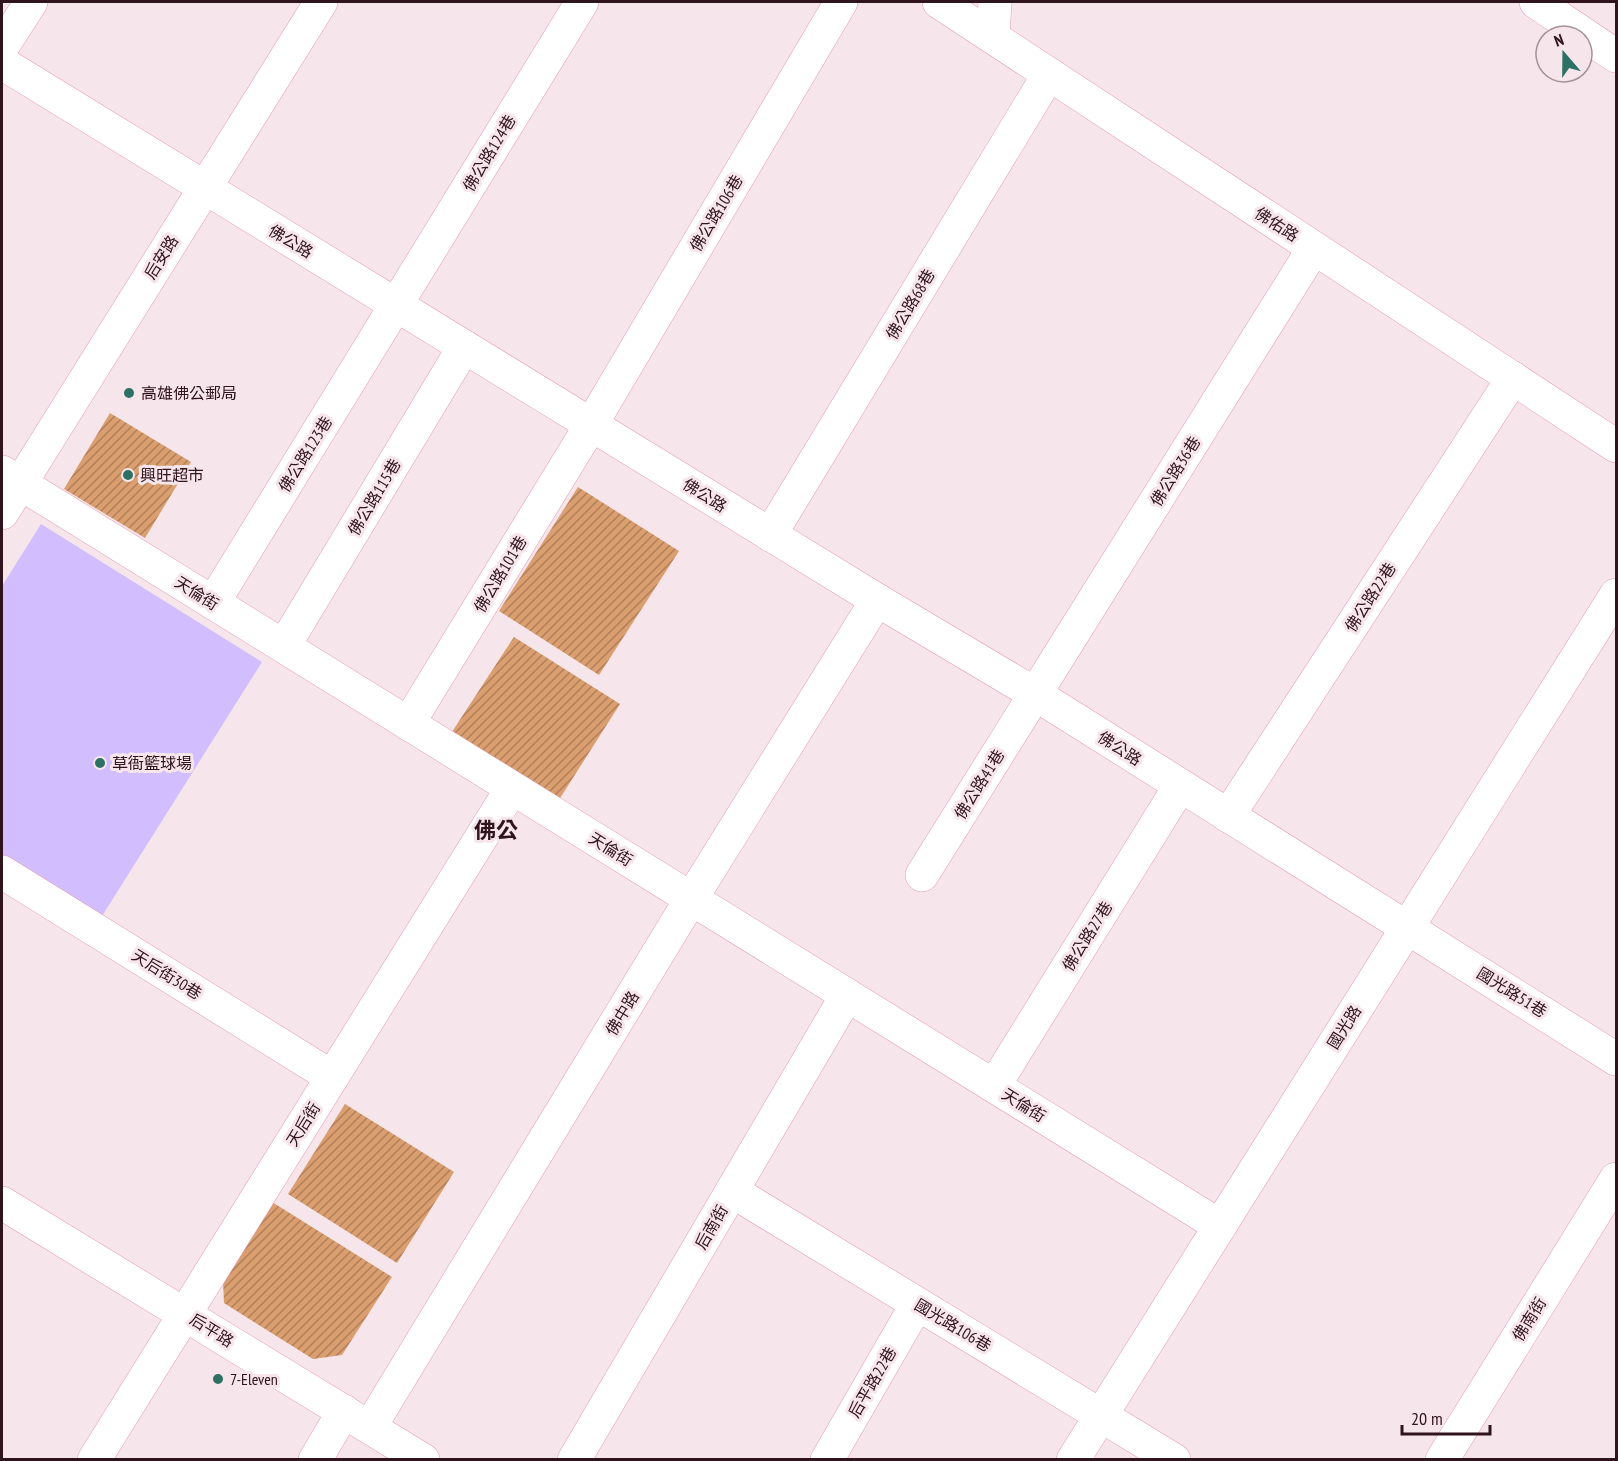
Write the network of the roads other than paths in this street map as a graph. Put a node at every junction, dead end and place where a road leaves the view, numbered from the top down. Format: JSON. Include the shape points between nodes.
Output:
{"nodes":[{"id":1,"x":31,"y":2,"type":"edge"},
{"id":2,"x":321,"y":2,"type":"edge"},
{"id":3,"x":582,"y":2,"type":"edge"},
{"id":4,"x":841,"y":2,"type":"edge"},
{"id":5,"x":939,"y":2,"type":"edge"},
{"id":6,"x":995,"y":2,"type":"edge"},
{"id":7,"x":1536,"y":2,"type":"edge"},
{"id":8,"x":993,"y":37,"type":"junction"},
{"id":9,"x":2,"y":48,"type":"edge"},
{"id":10,"x":1617,"y":56,"type":"edge"},
{"id":11,"x":2,"y":63,"type":"edge"},
{"id":12,"x":1049,"y":74,"type":"junction"},
{"id":13,"x":204,"y":188,"type":"junction"},
{"id":14,"x":1314,"y":248,"type":"junction"},
{"id":15,"x":397,"y":305,"type":"junction"},
{"id":16,"x":464,"y":347,"type":"junction"},
{"id":17,"x":1513,"y":378,"type":"junction"},
{"id":18,"x":591,"y":425,"type":"junction"},
{"id":19,"x":1617,"y":446,"type":"edge"},
{"id":20,"x":11,"y":478,"type":"edge"},
{"id":21,"x":2,"y":513,"type":"edge"},
{"id":22,"x":770,"y":535,"type":"junction"},
{"id":23,"x":1617,"y":595,"type":"edge"},
{"id":24,"x":877,"y":600,"type":"junction"},
{"id":25,"x":213,"y":603,"type":"junction"},
{"id":26,"x":284,"y":646,"type":"junction"},
{"id":27,"x":1035,"y":694,"type":"junction"},
{"id":28,"x":408,"y":724,"type":"junction"},
{"id":29,"x":1180,"y":786,"type":"junction"},
{"id":30,"x":512,"y":788,"type":"junction"},
{"id":31,"x":1228,"y":816,"type":"junction"},
{"id":32,"x":2,"y":873,"type":"edge"},
{"id":33,"x":922,"y":875,"type":"dead end"},
{"id":34,"x":691,"y":899,"type":"junction"},
{"id":35,"x":1408,"y":926,"type":"junction"},
{"id":36,"x":847,"y":995,"type":"junction"},
{"id":37,"x":1617,"y":1059,"type":"edge"},
{"id":38,"x":332,"y":1077,"type":"junction"},
{"id":39,"x":994,"y":1086,"type":"junction"},
{"id":40,"x":1617,"y":1179,"type":"edge"},
{"id":41,"x":732,"y":1191,"type":"junction"},
{"id":42,"x":2,"y":1203,"type":"edge"},
{"id":43,"x":1220,"y":1226,"type":"junction"},
{"id":44,"x":917,"y":1304,"type":"junction"},
{"id":45,"x":184,"y":1313,"type":"junction"},
{"id":46,"x":1100,"y":1415,"type":"junction"},
{"id":47,"x":357,"y":1419,"type":"junction"},
{"id":48,"x":94,"y":1460,"type":"edge"},
{"id":49,"x":315,"y":1460,"type":"edge"},
{"id":50,"x":423,"y":1460,"type":"edge"},
{"id":51,"x":574,"y":1460,"type":"edge"},
{"id":52,"x":827,"y":1460,"type":"edge"},
{"id":53,"x":1073,"y":1460,"type":"edge"},
{"id":54,"x":1174,"y":1460,"type":"edge"},
{"id":55,"x":1442,"y":1460,"type":"edge"}],
"edges":[{"from":1,"to":9,"type":"street"},
{"from":2,"to":13,"type":"street","name":"后安路"},
{"from":3,"to":15,"type":"street","name":"佛公路124巷"},
{"from":4,"to":18,"type":"street","name":"佛公路106巷"},
{"from":5,"to":8,"type":"street","name":"佛佑路"},
{"from":6,"to":8,"type":"street"},
{"from":7,"to":10,"type":"street"},
{"from":8,"to":12,"type":"street","name":"佛佑路"},
{"from":11,"to":13,"type":"street","name":"佛公路"},
{"from":12,"to":14,"type":"street","name":"佛佑路"},
{"from":12,"to":22,"type":"street","name":"佛公路68巷"},
{"from":13,"to":15,"type":"street","name":"佛公路"},
{"from":13,"to":20,"type":"street","name":"后安路"},
{"from":14,"to":17,"type":"street","name":"佛佑路"},
{"from":14,"to":27,"type":"street","name":"佛公路36巷"},
{"from":15,"to":16,"type":"street","name":"佛公路"},
{"from":15,"to":25,"type":"street","name":"佛公路123巷"},
{"from":16,"to":18,"type":"street","name":"佛公路"},
{"from":16,"to":26,"type":"street","name":"佛公路115巷"},
{"from":17,"to":19,"type":"street","name":"佛佑路"},
{"from":17,"to":31,"type":"street","name":"佛公路22巷"},
{"from":18,"to":22,"type":"street","name":"佛公路"},
{"from":18,"to":28,"type":"street","name":"佛公路101巷"},
{"from":20,"to":21,"type":"street","name":"后安路"},
{"from":20,"to":25,"type":"street","name":"天倫街"},
{"from":22,"to":24,"type":"street","name":"佛公路"},
{"from":23,"to":35,"type":"street","name":"國光路"},
{"from":24,"to":27,"type":"street","name":"佛公路"},
{"from":24,"to":34,"type":"street","name":"佛中路"},
{"from":25,"to":26,"type":"street","name":"天倫街"},
{"from":26,"to":28,"type":"street","name":"天倫街"},
{"from":27,"to":29,"type":"street","name":"佛公路"},
{"from":27,"to":33,"type":"street","name":"佛公路41巷"},
{"from":28,"to":30,"type":"street","name":"天倫街"},
{"from":29,"to":31,"type":"street","name":"佛公路"},
{"from":29,"to":39,"type":"street","name":"佛公路27巷"},
{"from":30,"to":34,"type":"street","name":"天倫街"},
{"from":30,"to":38,"type":"street","name":"天后街"},
{"from":31,"to":35,"type":"street","name":"佛公路"},
{"from":32,"to":38,"type":"street","name":"天后街30巷"},
{"from":34,"to":36,"type":"street","name":"天倫街"},
{"from":34,"to":47,"type":"street","name":"佛中路"},
{"from":35,"to":37,"type":"street","name":"國光路51巷"},
{"from":35,"to":43,"type":"street","name":"國光路"},
{"from":36,"to":39,"type":"street","name":"天倫街"},
{"from":36,"to":41,"type":"street","name":"后南街"},
{"from":38,"to":45,"type":"street","name":"天后街"},
{"from":39,"to":43,"type":"street","name":"天倫街"},
{"from":40,"to":55,"type":"street","name":"佛南街"},
{"from":41,"to":44,"type":"street","name":"國光路106巷"},
{"from":41,"to":51,"type":"street","name":"后南街"},
{"from":42,"to":45,"type":"street","name":"后平路"},
{"from":43,"to":46,"type":"street","name":"國光路"},
{"from":44,"to":46,"type":"street","name":"國光路106巷"},
{"from":44,"to":52,"type":"street","name":"后平路22巷"},
{"from":45,"to":47,"type":"street","name":"后平路"},
{"from":45,"to":48,"type":"street","name":"天后街"},
{"from":46,"to":53,"type":"street","name":"國光路"},
{"from":46,"to":54,"type":"street","name":"國光路106巷"},
{"from":47,"to":49,"type":"street","name":"佛中路"},
{"from":47,"to":50,"type":"street","name":"后平路"}]}
